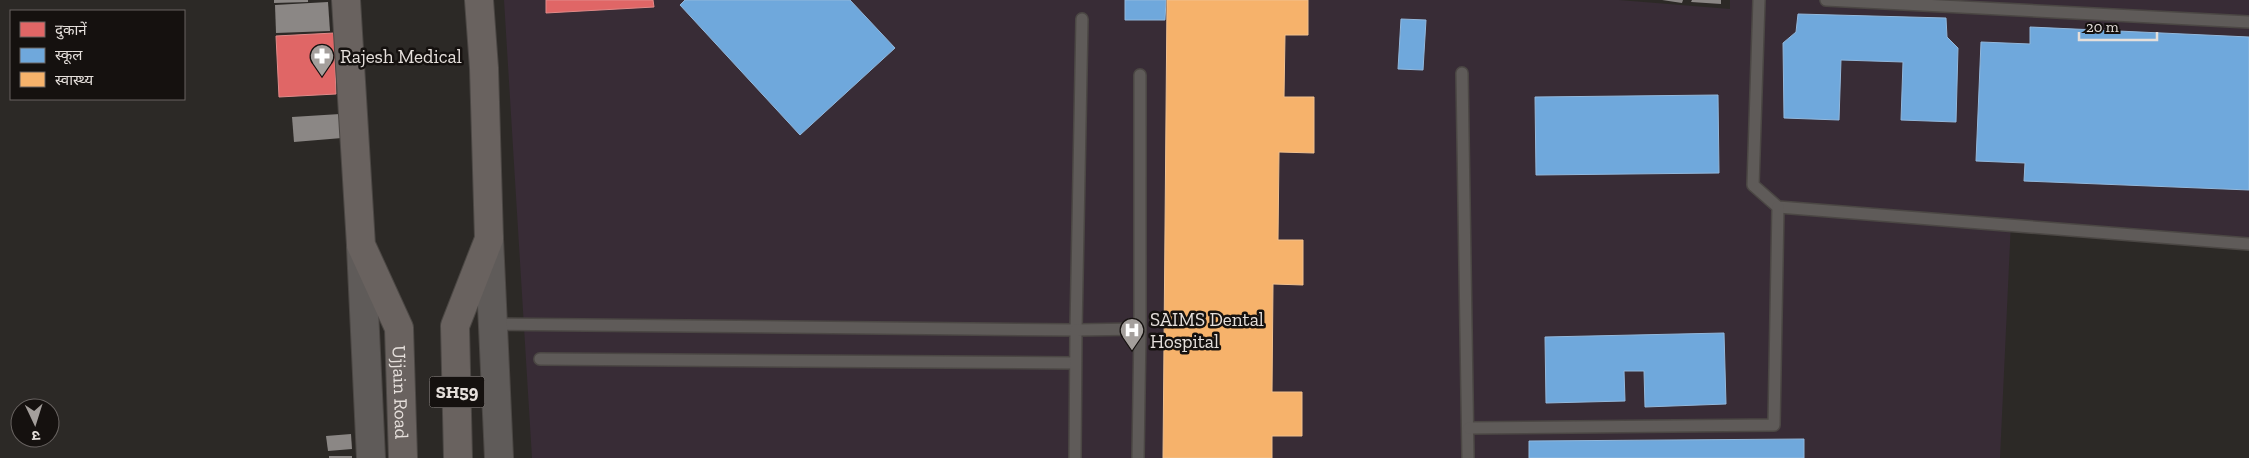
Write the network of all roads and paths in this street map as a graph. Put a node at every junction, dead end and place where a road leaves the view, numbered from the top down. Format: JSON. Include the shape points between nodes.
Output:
{"nodes":[{"id":1,"x":346,"y":0,"type":"edge"},
{"id":2,"x":479,"y":0,"type":"edge"},
{"id":3,"x":1759,"y":0,"type":"edge"},
{"id":4,"x":1826,"y":0,"type":"edge"},
{"id":5,"x":1082,"y":19,"type":"dead end"},
{"id":6,"x":2249,"y":22,"type":"edge"},
{"id":7,"x":1462,"y":73,"type":"dead end"},
{"id":8,"x":1140,"y":74,"type":"dead end"},
{"id":9,"x":1778,"y":207,"type":"junction"},
{"id":10,"x":489,"y":239,"type":"junction"},
{"id":11,"x":2249,"y":244,"type":"edge"},
{"id":12,"x":361,"y":245,"type":"junction"},
{"id":13,"x":493,"y":324,"type":"junction"},
{"id":14,"x":1140,"y":329,"type":"junction"},
{"id":15,"x":1076,"y":330,"type":"junction"},
{"id":16,"x":540,"y":359,"type":"dead end"},
{"id":17,"x":1075,"y":363,"type":"junction"},
{"id":18,"x":1468,"y":428,"type":"junction"},
{"id":19,"x":371,"y":458,"type":"edge"},
{"id":20,"x":404,"y":458,"type":"edge"},
{"id":21,"x":458,"y":458,"type":"edge"},
{"id":22,"x":499,"y":458,"type":"edge"},
{"id":23,"x":1075,"y":458,"type":"edge"},
{"id":24,"x":1138,"y":458,"type":"edge"},
{"id":25,"x":1468,"y":458,"type":"edge"}],
"edges":[{"from":1,"to":12,"type":"main road"},
{"from":2,"to":10,"type":"main road"},
{"from":3,"to":9,"type":"lane","via":[[1753,185]]},
{"from":4,"to":6,"type":"lane"},
{"from":5,"to":15,"type":"lane"},
{"from":7,"to":18,"type":"lane"},
{"from":8,"to":14,"type":"lane"},
{"from":9,"to":11,"type":"lane"},
{"from":9,"to":18,"type":"lane","via":[[1774,425]]},
{"from":10,"to":13,"type":"street"},
{"from":10,"to":21,"type":"main road","number":"SH59","via":[[455,326]]},
{"from":12,"to":19,"type":"street"},
{"from":12,"to":20,"type":"main road","name":"Ujjain Road","number":"SH59","via":[[399,328]]},
{"from":13,"to":15,"type":"lane"},
{"from":13,"to":22,"type":"street"},
{"from":14,"to":15,"type":"lane"},
{"from":14,"to":24,"type":"lane"},
{"from":15,"to":17,"type":"lane"},
{"from":16,"to":17,"type":"lane"},
{"from":17,"to":23,"type":"lane"},
{"from":18,"to":25,"type":"lane"}]}
